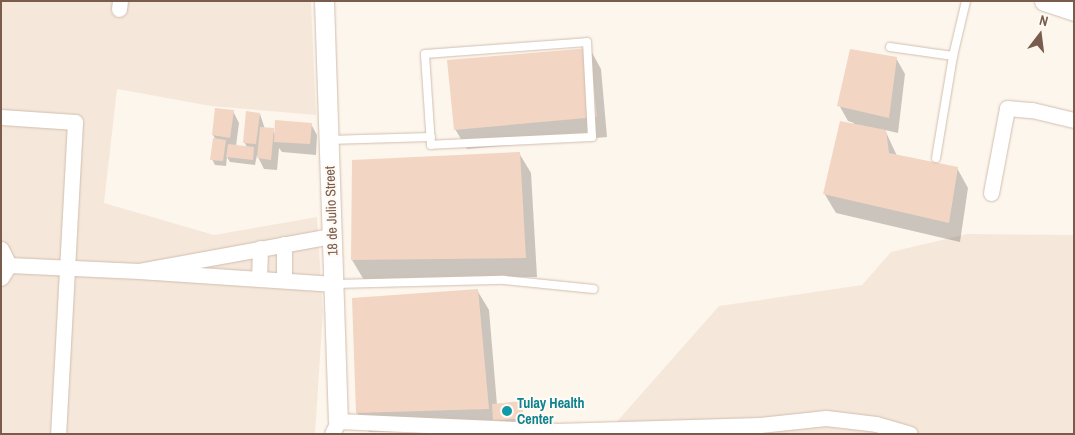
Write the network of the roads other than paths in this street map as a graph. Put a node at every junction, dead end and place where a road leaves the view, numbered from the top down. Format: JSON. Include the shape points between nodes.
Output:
{"nodes":[{"id":1,"x":324,"y":1,"type":"edge"},
{"id":2,"x":966,"y":1,"type":"edge"},
{"id":3,"x":1044,"y":1,"type":"edge"},
{"id":4,"x":1074,"y":11,"type":"edge"},
{"id":5,"x":890,"y":46,"type":"dead end"},
{"id":6,"x":953,"y":56,"type":"junction"},
{"id":7,"x":1,"y":118,"type":"edge"},
{"id":8,"x":1074,"y":120,"type":"edge"},
{"id":9,"x":431,"y":137,"type":"junction"},
{"id":10,"x":328,"y":140,"type":"junction"},
{"id":11,"x":936,"y":158,"type":"dead end"},
{"id":12,"x":991,"y":193,"type":"dead end"},
{"id":13,"x":331,"y":236,"type":"junction"},
{"id":14,"x":284,"y":244,"type":"junction"},
{"id":15,"x":260,"y":248,"type":"junction"},
{"id":16,"x":1,"y":249,"type":"edge"},
{"id":17,"x":184,"y":260,"type":"junction"},
{"id":18,"x":9,"y":265,"type":"junction"},
{"id":19,"x":68,"y":268,"type":"junction"},
{"id":20,"x":139,"y":271,"type":"junction"},
{"id":21,"x":185,"y":276,"type":"junction"},
{"id":22,"x":1,"y":278,"type":"edge"},
{"id":23,"x":259,"y":279,"type":"junction"},
{"id":24,"x":284,"y":280,"type":"junction"},
{"id":25,"x":335,"y":284,"type":"junction"},
{"id":26,"x":594,"y":290,"type":"dead end"},
{"id":27,"x":336,"y":431,"type":"edge"},
{"id":28,"x":58,"y":434,"type":"edge"},
{"id":29,"x":910,"y":434,"type":"edge"}],
"edges":[{"from":1,"to":10,"type":"street","name":"18 de Julio Street"},
{"from":2,"to":6,"type":"lane"},
{"from":3,"to":4,"type":"street"},
{"from":5,"to":6,"type":"lane"},
{"from":6,"to":11,"type":"lane"},
{"from":7,"to":19,"type":"street","via":[[75,122]]},
{"from":8,"to":12,"type":"street","via":[[1008,108]]},
{"from":9,"to":9,"type":"lane","via":[[431,145],[592,137],[587,42],[425,54]]},
{"from":9,"to":10,"type":"lane"},
{"from":10,"to":13,"type":"street","name":"18 de Julio Street"},
{"from":13,"to":14,"type":"street"},
{"from":13,"to":25,"type":"street","name":"18 de Julio Street"},
{"from":14,"to":15,"type":"street"},
{"from":14,"to":24,"type":"street"},
{"from":15,"to":17,"type":"street"},
{"from":15,"to":23,"type":"street"},
{"from":16,"to":18,"type":"street"},
{"from":17,"to":20,"type":"street"},
{"from":17,"to":21,"type":"street"},
{"from":18,"to":19,"type":"street"},
{"from":18,"to":22,"type":"street"},
{"from":19,"to":20,"type":"street"},
{"from":19,"to":28,"type":"street"},
{"from":20,"to":21,"type":"street"},
{"from":21,"to":23,"type":"street"},
{"from":23,"to":24,"type":"street"},
{"from":24,"to":25,"type":"street"},
{"from":25,"to":26,"type":"lane","via":[[504,280]]},
{"from":25,"to":27,"type":"street","name":"18 de Julio Street"},
{"from":27,"to":29,"type":"street","via":[[555,431],[760,425],[826,418],[876,424]]}]}
